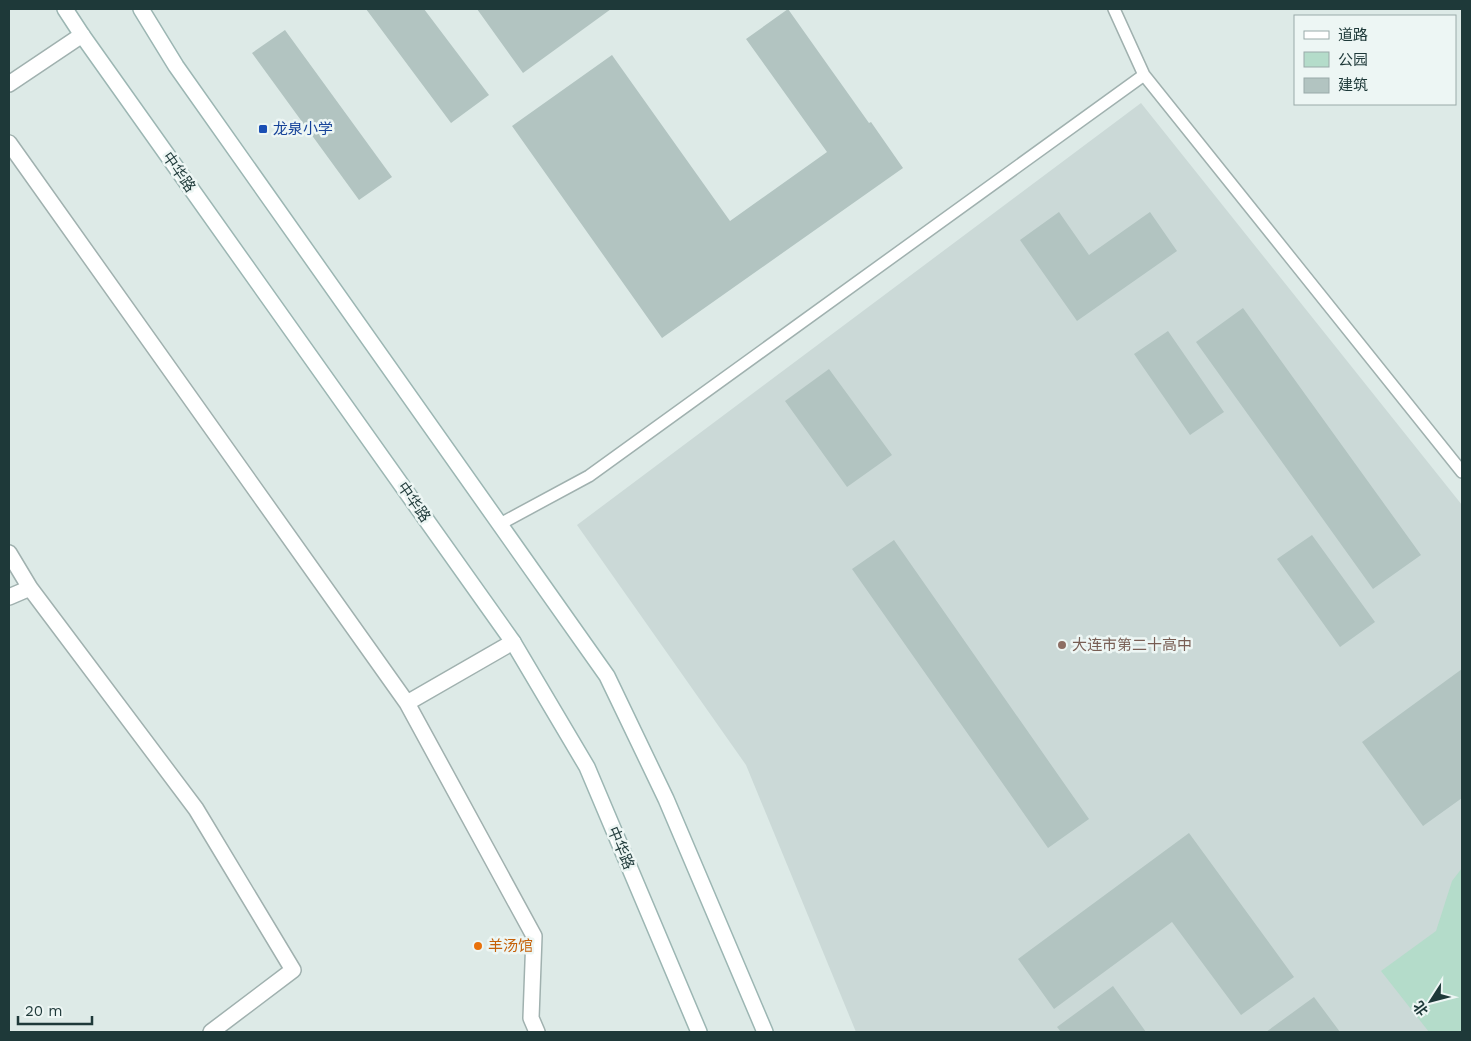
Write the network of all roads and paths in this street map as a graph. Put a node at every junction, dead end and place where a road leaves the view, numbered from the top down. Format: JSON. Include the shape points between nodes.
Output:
{"nodes":[{"id":1,"x":65,"y":9,"type":"edge"},
{"id":2,"x":141,"y":9,"type":"edge"},
{"id":3,"x":1114,"y":9,"type":"edge"},
{"id":4,"x":82,"y":35,"type":"junction"},
{"id":5,"x":1144,"y":75,"type":"junction"},
{"id":6,"x":9,"y":84,"type":"edge"},
{"id":7,"x":9,"y":143,"type":"edge"},
{"id":8,"x":1462,"y":472,"type":"edge"},
{"id":9,"x":500,"y":524,"type":"junction"},
{"id":10,"x":9,"y":553,"type":"edge"},
{"id":11,"x":30,"y":588,"type":"junction"},
{"id":12,"x":9,"y":597,"type":"edge"},
{"id":13,"x":513,"y":642,"type":"junction"},
{"id":14,"x":407,"y":703,"type":"junction"},
{"id":15,"x":211,"y":1032,"type":"edge"},
{"id":16,"x":537,"y":1032,"type":"edge"},
{"id":17,"x":699,"y":1032,"type":"edge"},
{"id":18,"x":766,"y":1032,"type":"edge"}],
"edges":[{"from":1,"to":4,"type":"main road","name":"中华路"},
{"from":2,"to":9,"type":"main road","via":[[176,66]]},
{"from":3,"to":5,"type":"lane"},
{"from":4,"to":6,"type":"main road"},
{"from":4,"to":13,"type":"main road","name":"中华路"},
{"from":5,"to":8,"type":"lane"},
{"from":5,"to":9,"type":"lane","via":[[589,476]]},
{"from":7,"to":14,"type":"main road"},
{"from":9,"to":18,"type":"main road","via":[[607,676],[666,799]]},
{"from":10,"to":11,"type":"main road"},
{"from":11,"to":12,"type":"main road"},
{"from":11,"to":15,"type":"main road","via":[[196,809],[293,970]]},
{"from":13,"to":14,"type":"main road"},
{"from":13,"to":17,"type":"main road","name":"中华路","via":[[587,767]]},
{"from":14,"to":16,"type":"main road","via":[[534,936],[531,1018]]}]}
